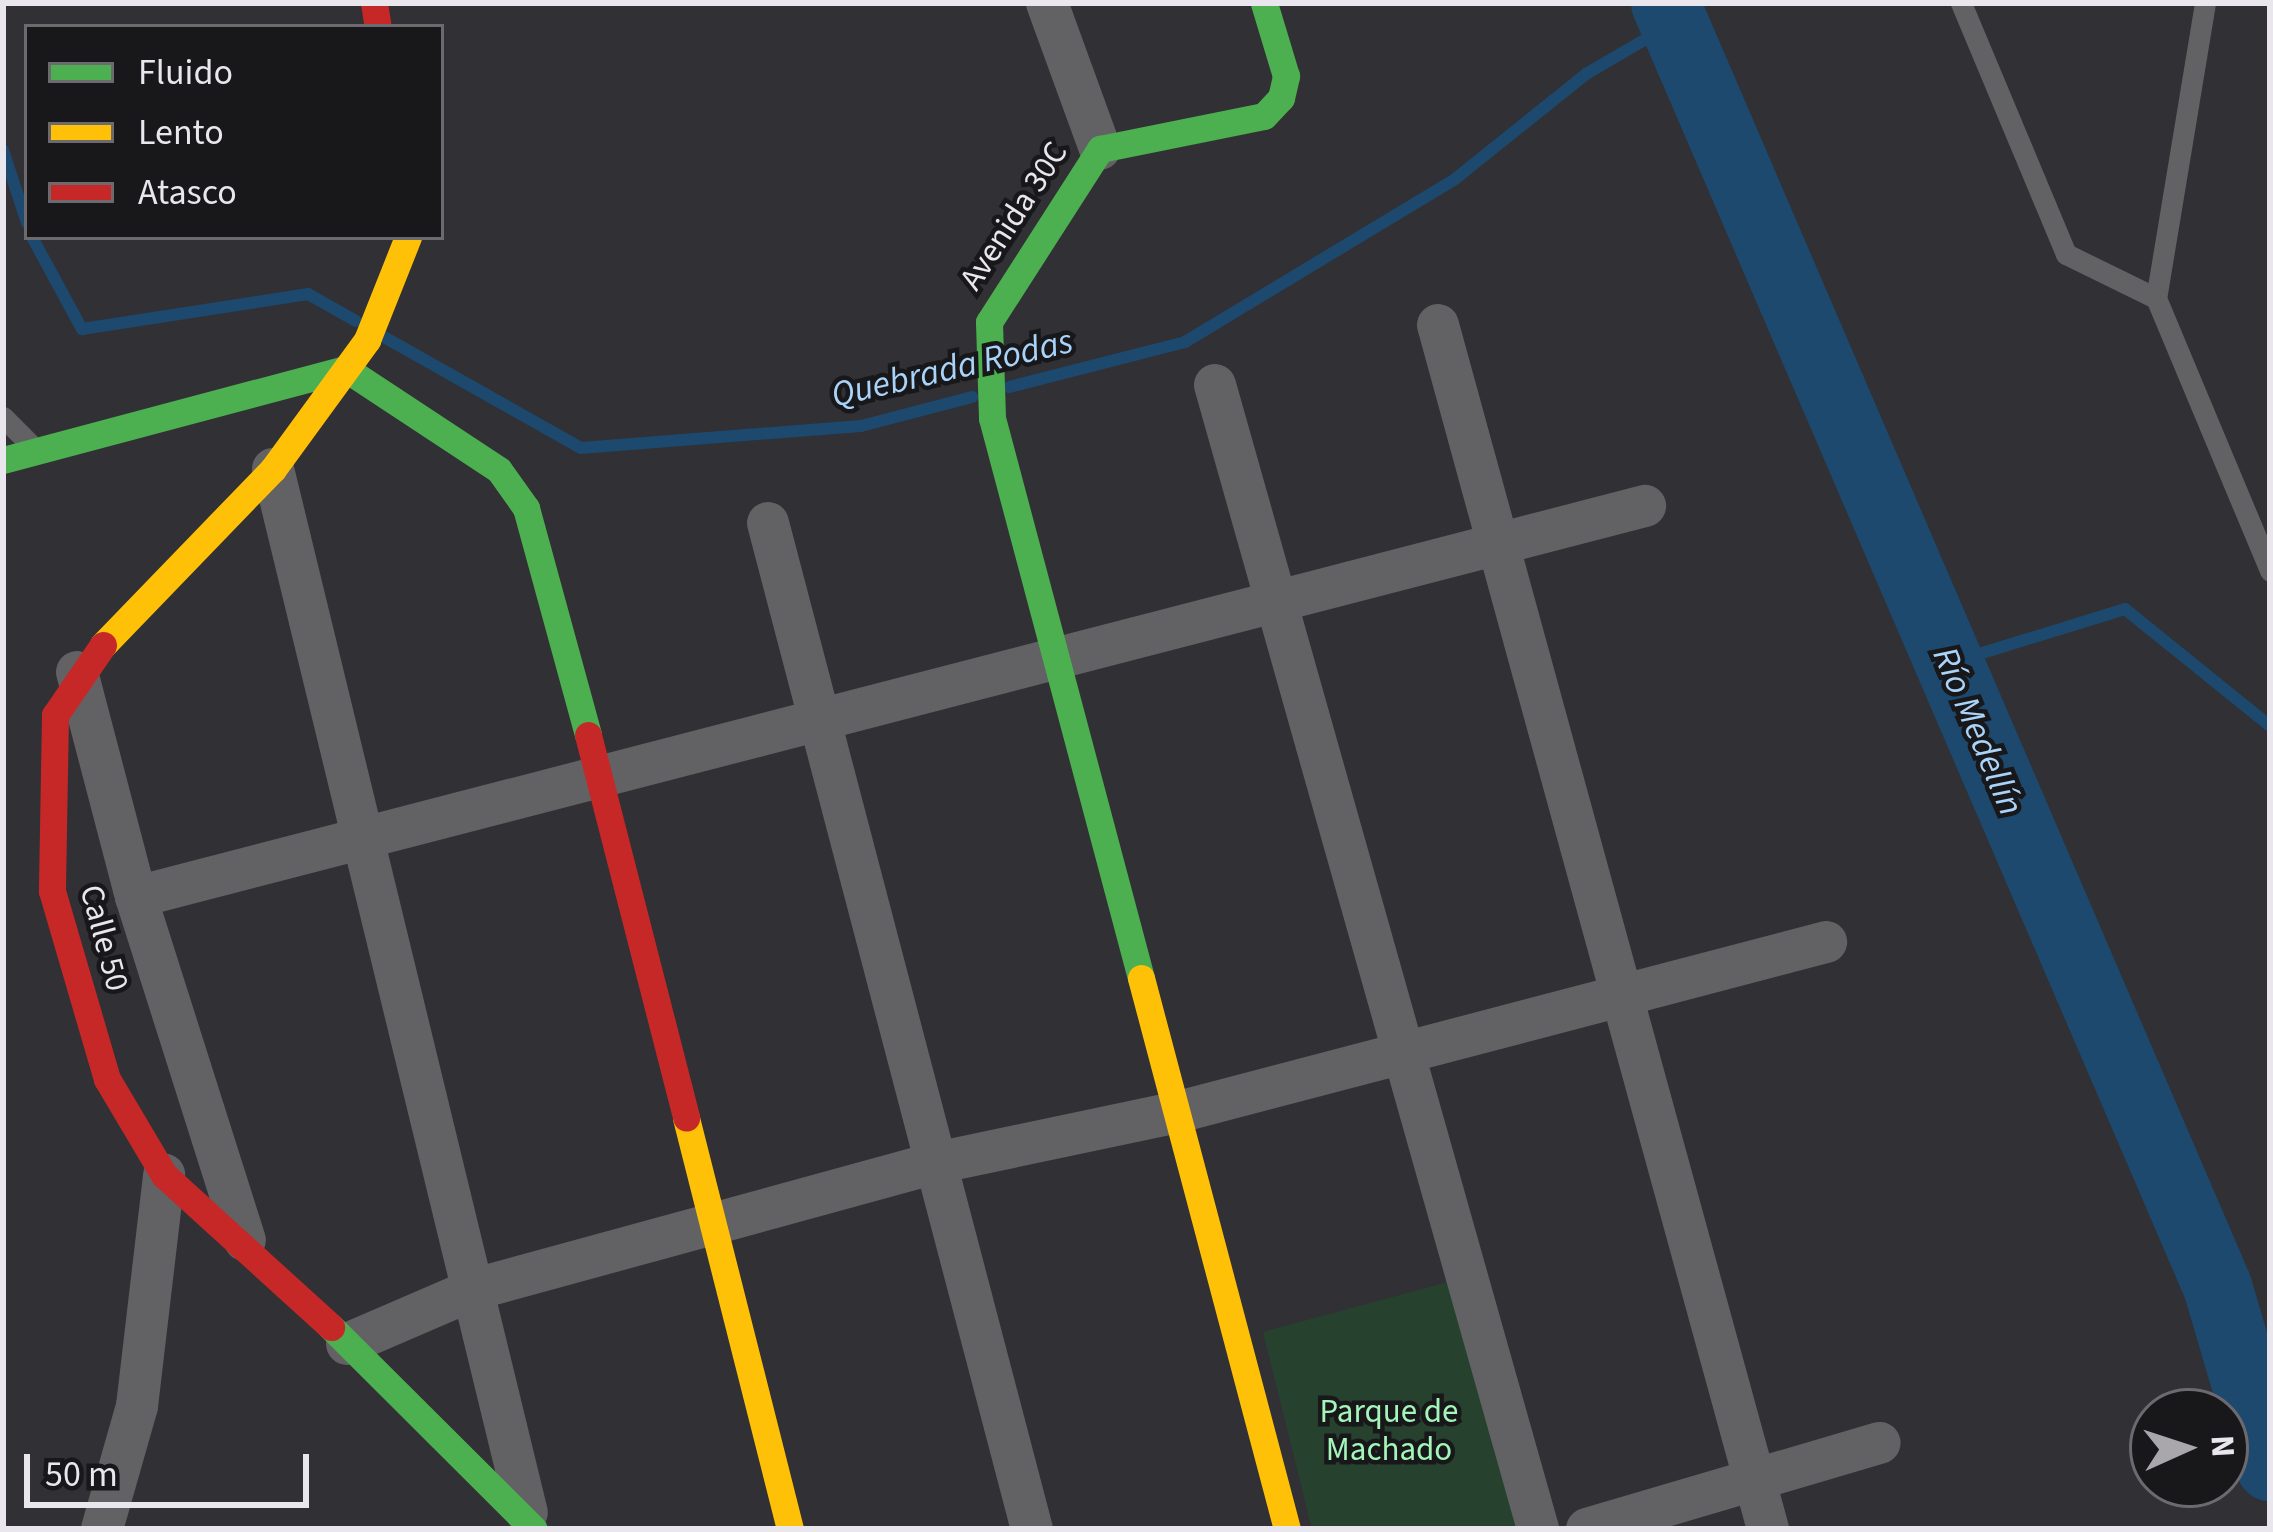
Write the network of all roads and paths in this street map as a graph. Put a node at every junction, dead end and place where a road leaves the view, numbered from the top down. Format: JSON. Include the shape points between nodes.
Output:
{"nodes":[{"id":1,"x":1047,"y":3,"type":"edge"},
{"id":2,"x":1264,"y":3,"type":"edge"},
{"id":3,"x":1961,"y":3,"type":"edge"},
{"id":4,"x":2205,"y":3,"type":"edge"},
{"id":5,"x":1100,"y":149,"type":"junction"},
{"id":6,"x":407,"y":240,"type":"edge"},
{"id":7,"x":2156,"y":298,"type":"junction"},
{"id":8,"x":1438,"y":326,"type":"dead end"},
{"id":9,"x":346,"y":369,"type":"junction"},
{"id":10,"x":1215,"y":385,"type":"dead end"},
{"id":11,"x":3,"y":417,"type":"edge"},
{"id":12,"x":38,"y":452,"type":"junction"},
{"id":13,"x":3,"y":460,"type":"edge"},
{"id":14,"x":273,"y":469,"type":"junction"},
{"id":15,"x":1645,"y":506,"type":"dead end"},
{"id":16,"x":768,"y":523,"type":"dead end"},
{"id":17,"x":1500,"y":548,"type":"junction"},
{"id":18,"x":2270,"y":571,"type":"edge"},
{"id":19,"x":1280,"y":602,"type":"junction"},
{"id":20,"x":1060,"y":663,"type":"junction"},
{"id":21,"x":77,"y":672,"type":"junction"},
{"id":22,"x":820,"y":725,"type":"junction"},
{"id":23,"x":600,"y":777,"type":"junction"},
{"id":24,"x":363,"y":837,"type":"junction"},
{"id":25,"x":136,"y":897,"type":"junction"},
{"id":26,"x":1826,"y":942,"type":"dead end"},
{"id":27,"x":1618,"y":990,"type":"junction"},
{"id":28,"x":1405,"y":1046,"type":"junction"},
{"id":29,"x":1183,"y":1111,"type":"junction"},
{"id":30,"x":936,"y":1162,"type":"junction"},
{"id":31,"x":164,"y":1175,"type":"junction"},
{"id":32,"x":715,"y":1228,"type":"junction"},
{"id":33,"x":245,"y":1241,"type":"junction"},
{"id":34,"x":475,"y":1288,"type":"junction"},
{"id":35,"x":346,"y":1344,"type":"junction"},
{"id":36,"x":1880,"y":1443,"type":"dead end"},
{"id":37,"x":1755,"y":1484,"type":"junction"},
{"id":38,"x":531,"y":1521,"type":"edge"},
{"id":39,"x":102,"y":1529,"type":"edge"},
{"id":40,"x":790,"y":1529,"type":"edge"},
{"id":41,"x":1032,"y":1529,"type":"edge"},
{"id":42,"x":1287,"y":1529,"type":"edge"},
{"id":43,"x":1538,"y":1529,"type":"edge"},
{"id":44,"x":1587,"y":1529,"type":"edge"},
{"id":45,"x":1768,"y":1529,"type":"edge"}],
"edges":[{"from":1,"to":5,"type":"street"},
{"from":2,"to":5,"type":"street","name":"Avenida 30C","via":[[1286,76],[1264,116]]},
{"from":3,"to":7,"type":"lane","via":[[2066,254]]},
{"from":4,"to":7,"type":"lane"},
{"from":5,"to":20,"type":"street","name":"Avenida 30C","via":[[989,322],[992,418]]},
{"from":6,"to":9,"type":"street","name":"Calle 50","via":[[367,340]]},
{"from":7,"to":18,"type":"lane"},
{"from":8,"to":17,"type":"street"},
{"from":9,"to":12,"type":"street"},
{"from":9,"to":14,"type":"street","name":"Calle 50"},
{"from":9,"to":23,"type":"street","via":[[499,470],[526,508]]},
{"from":10,"to":19,"type":"street"},
{"from":11,"to":12,"type":"lane"},
{"from":12,"to":13,"type":"street"},
{"from":14,"to":21,"type":"street","name":"Calle 50"},
{"from":14,"to":24,"type":"street"},
{"from":15,"to":17,"type":"street"},
{"from":16,"to":22,"type":"street"},
{"from":17,"to":19,"type":"street"},
{"from":17,"to":27,"type":"street"},
{"from":19,"to":20,"type":"street"},
{"from":19,"to":28,"type":"street"},
{"from":20,"to":22,"type":"street"},
{"from":20,"to":29,"type":"street","name":"Avenida 30C"},
{"from":21,"to":25,"type":"street"},
{"from":21,"to":31,"type":"street","name":"Calle 50","via":[[55,715],[52,891],[107,1079]]},
{"from":22,"to":23,"type":"street"},
{"from":22,"to":30,"type":"street"},
{"from":23,"to":24,"type":"street"},
{"from":23,"to":32,"type":"street"},
{"from":24,"to":25,"type":"street"},
{"from":24,"to":34,"type":"street"},
{"from":25,"to":33,"type":"street"},
{"from":26,"to":27,"type":"street"},
{"from":27,"to":28,"type":"street"},
{"from":27,"to":37,"type":"street"},
{"from":28,"to":29,"type":"street"},
{"from":28,"to":43,"type":"street"},
{"from":29,"to":30,"type":"street"},
{"from":29,"to":42,"type":"street","name":"Avenida 30C"},
{"from":30,"to":32,"type":"street"},
{"from":30,"to":41,"type":"street"},
{"from":31,"to":33,"type":"street","name":"Calle 50"},
{"from":31,"to":39,"type":"street","via":[[149,1241],[137,1406]]},
{"from":32,"to":34,"type":"street"},
{"from":32,"to":40,"type":"street"},
{"from":33,"to":35,"type":"street","name":"Calle 50"},
{"from":34,"to":35,"type":"street"},
{"from":34,"to":38,"type":"street"},
{"from":35,"to":38,"type":"street","name":"Calle 50"},
{"from":36,"to":37,"type":"street"},
{"from":37,"to":44,"type":"street"},
{"from":37,"to":45,"type":"street"}]}
